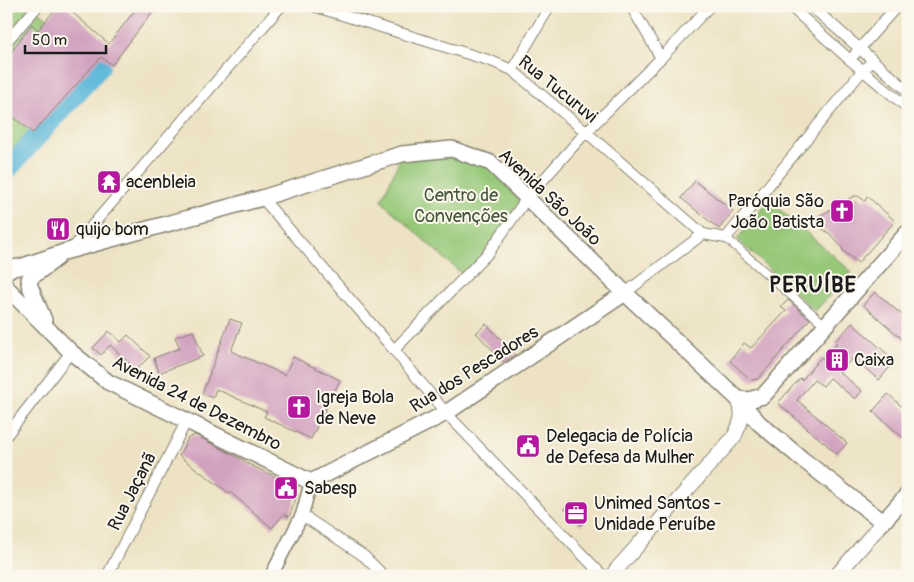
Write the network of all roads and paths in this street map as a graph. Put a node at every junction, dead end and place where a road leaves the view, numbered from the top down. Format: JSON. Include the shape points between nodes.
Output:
{"nodes":[{"id":1,"x":38,"y":6,"type":"edge"},
{"id":2,"x":281,"y":6,"type":"edge"},
{"id":3,"x":313,"y":6,"type":"edge"},
{"id":4,"x":550,"y":6,"type":"edge"},
{"id":5,"x":631,"y":6,"type":"edge"},
{"id":6,"x":710,"y":6,"type":"edge"},
{"id":7,"x":790,"y":6,"type":"edge"},
{"id":8,"x":811,"y":6,"type":"edge"},
{"id":9,"x":897,"y":6,"type":"edge"},
{"id":10,"x":6,"y":42,"type":"edge"},
{"id":11,"x":859,"y":49,"type":"junction"},
{"id":12,"x":661,"y":58,"type":"junction"},
{"id":13,"x":850,"y":60,"type":"junction"},
{"id":14,"x":873,"y":61,"type":"junction"},
{"id":15,"x":512,"y":70,"type":"junction"},
{"id":16,"x":862,"y":71,"type":"junction"},
{"id":17,"x":908,"y":91,"type":"edge"},
{"id":18,"x":908,"y":108,"type":"edge"},
{"id":19,"x":586,"y":132,"type":"junction"},
{"id":20,"x":262,"y":198,"type":"junction"},
{"id":21,"x":527,"y":198,"type":"junction"},
{"id":22,"x":908,"y":232,"type":"edge"},
{"id":23,"x":703,"y":234,"type":"junction"},
{"id":24,"x":726,"y":238,"type":"junction"},
{"id":25,"x":68,"y":251,"type":"junction"},
{"id":26,"x":11,"y":268,"type":"edge"},
{"id":27,"x":29,"y":281,"type":"junction"},
{"id":28,"x":8,"y":288,"type":"edge"},
{"id":29,"x":625,"y":293,"type":"junction"},
{"id":30,"x":825,"y":325,"type":"junction"},
{"id":31,"x":48,"y":330,"type":"junction"},
{"id":32,"x":394,"y":350,"type":"junction"},
{"id":33,"x":71,"y":352,"type":"junction"},
{"id":34,"x":763,"y":396,"type":"junction"},
{"id":35,"x":738,"y":399,"type":"junction"},
{"id":36,"x":446,"y":413,"type":"junction"},
{"id":37,"x":187,"y":420,"type":"junction"},
{"id":38,"x":765,"y":428,"type":"junction"},
{"id":39,"x":6,"y":436,"type":"edge"},
{"id":40,"x":311,"y":482,"type":"junction"},
{"id":41,"x":908,"y":494,"type":"edge"},
{"id":42,"x":302,"y":515,"type":"junction"},
{"id":43,"x":883,"y":522,"type":"junction"},
{"id":44,"x":607,"y":574,"type":"edge"},
{"id":45,"x":107,"y":576,"type":"edge"},
{"id":46,"x":271,"y":576,"type":"edge"},
{"id":47,"x":384,"y":576,"type":"edge"},
{"id":48,"x":836,"y":576,"type":"edge"}],
"edges":[{"from":1,"to":10,"type":"street"},
{"from":2,"to":25,"type":"street"},
{"from":3,"to":15,"type":"street","name":"Rua Tucuruvi"},
{"from":4,"to":15,"type":"street"},
{"from":5,"to":12,"type":"street"},
{"from":6,"to":12,"type":"street"},
{"from":7,"to":13,"type":"street"},
{"from":8,"to":11,"type":"street"},
{"from":9,"to":11,"type":"street"},
{"from":11,"to":13,"type":"street"},
{"from":11,"to":14,"type":"street"},
{"from":12,"to":19,"type":"street"},
{"from":13,"to":16,"type":"street"},
{"from":14,"to":16,"type":"street"},
{"from":14,"to":17,"type":"street"},
{"from":15,"to":19,"type":"street","name":"Rua Tucuruvi"},
{"from":16,"to":18,"type":"street"},
{"from":16,"to":24,"type":"street"},
{"from":19,"to":21,"type":"street"},
{"from":19,"to":23,"type":"street","name":"Rua Tucuruvi"},
{"from":20,"to":21,"type":"main road","name":"Avenida São João","via":[[402,154],[452,149],[491,163]]},
{"from":20,"to":25,"type":"main road","name":"Avenida São João"},
{"from":20,"to":32,"type":"street"},
{"from":21,"to":29,"type":"main road","name":"Avenida São João"},
{"from":21,"to":32,"type":"street","via":[[489,252]]},
{"from":22,"to":30,"type":"main road"},
{"from":23,"to":24,"type":"street"},
{"from":23,"to":29,"type":"street"},
{"from":24,"to":30,"type":"street"},
{"from":25,"to":26,"type":"main road","name":"Avenida São João"},
{"from":25,"to":27,"type":"main road"},
{"from":26,"to":27,"type":"main road","name":"Avenida 24 de Dezembro","via":[[27,272]]},
{"from":27,"to":28,"type":"main road","via":[[20,292]]},
{"from":27,"to":31,"type":"main road","name":"Avenida 24 de Dezembro"},
{"from":28,"to":31,"type":"main road","name":"Avenida 24 de Dezembro"},
{"from":29,"to":35,"type":"main road","name":"Avenida São João"},
{"from":29,"to":36,"type":"main road","name":"Rua dos Pescadores"},
{"from":30,"to":34,"type":"main road"},
{"from":31,"to":33,"type":"main road","name":"Avenida 24 de Dezembro"},
{"from":32,"to":36,"type":"street"},
{"from":33,"to":37,"type":"main road","name":"Avenida 24 de Dezembro","via":[[108,382]]},
{"from":33,"to":39,"type":"street"},
{"from":34,"to":35,"type":"main road"},
{"from":34,"to":38,"type":"main road"},
{"from":35,"to":38,"type":"main road","name":"Avenida São João"},
{"from":35,"to":44,"type":"main road","via":[[743,419],[734,437]]},
{"from":36,"to":40,"type":"main road","name":"Rua dos Pescadores"},
{"from":36,"to":44,"type":"street"},
{"from":37,"to":40,"type":"main road","name":"Avenida 24 de Dezembro"},
{"from":37,"to":45,"type":"street","name":"Rua Jaçanã"},
{"from":38,"to":43,"type":"main road","name":"Avenida São João"},
{"from":40,"to":42,"type":"street"},
{"from":41,"to":43,"type":"main road"},
{"from":42,"to":46,"type":"street"},
{"from":42,"to":47,"type":"street","via":[[364,556]]},
{"from":43,"to":48,"type":"main road"}]}
